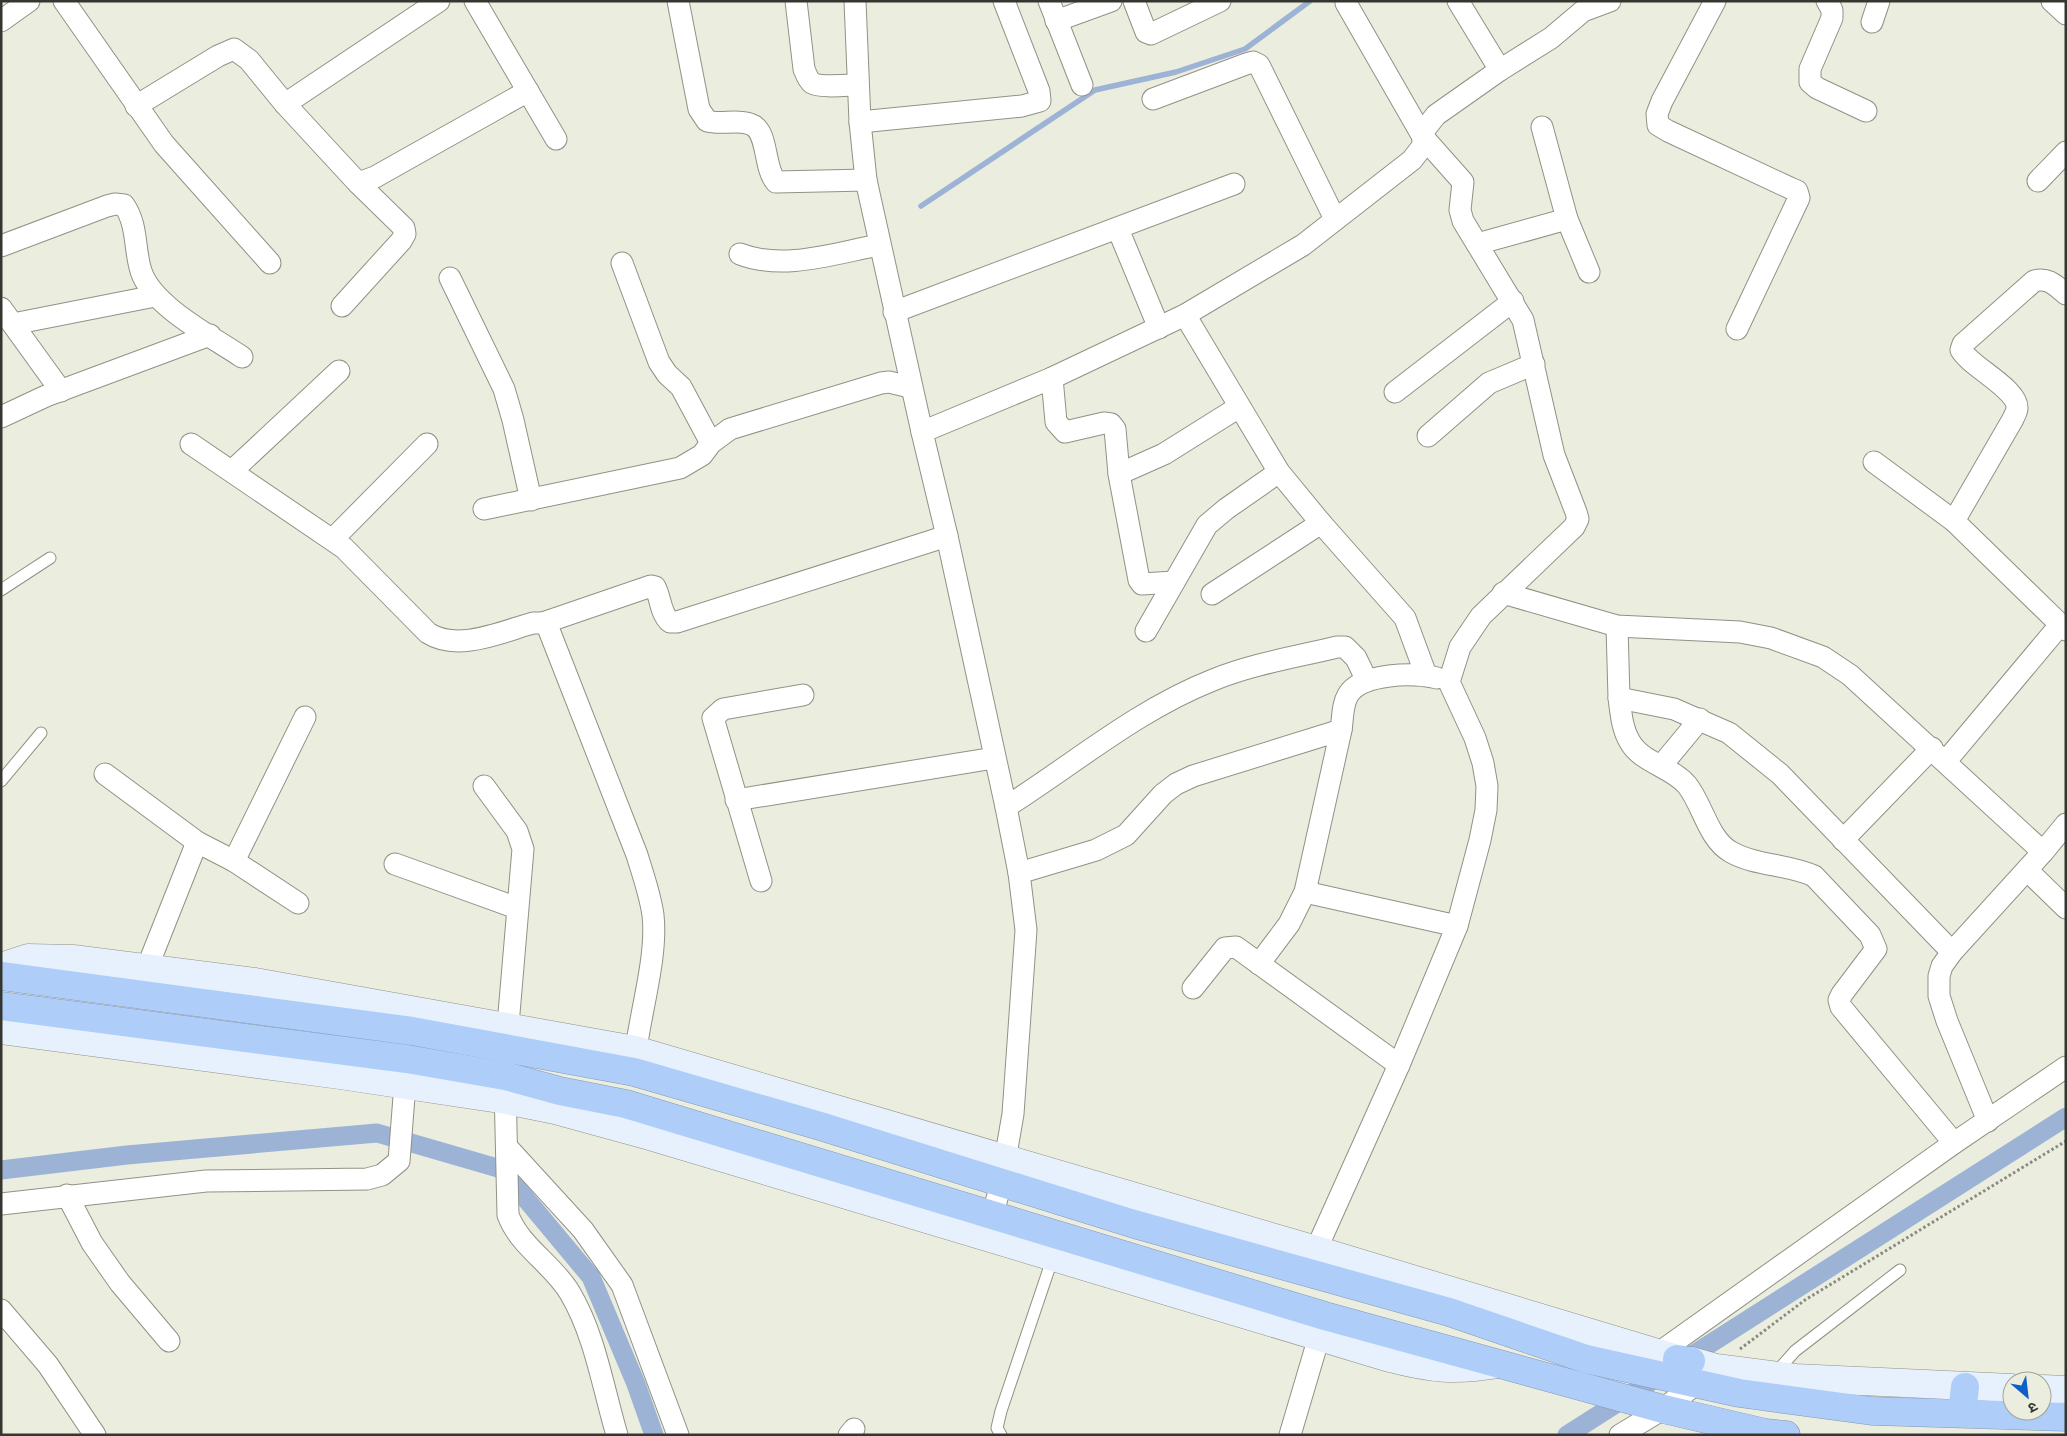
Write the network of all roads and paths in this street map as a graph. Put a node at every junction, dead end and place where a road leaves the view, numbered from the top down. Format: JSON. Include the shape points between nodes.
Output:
{"nodes":[{"id":1,"x":28,"y":1,"type":"edge"},
{"id":2,"x":64,"y":1,"type":"edge"},
{"id":3,"x":439,"y":1,"type":"edge"},
{"id":4,"x":476,"y":1,"type":"edge"},
{"id":5,"x":678,"y":1,"type":"edge"},
{"id":6,"x":796,"y":1,"type":"edge"},
{"id":7,"x":855,"y":1,"type":"edge"},
{"id":8,"x":1004,"y":1,"type":"edge"},
{"id":9,"x":1111,"y":1,"type":"edge"},
{"id":10,"x":1134,"y":1,"type":"edge"},
{"id":11,"x":1220,"y":1,"type":"edge"},
{"id":12,"x":1458,"y":1,"type":"edge"},
{"id":13,"x":1610,"y":1,"type":"edge"},
{"id":14,"x":1715,"y":1,"type":"edge"},
{"id":15,"x":1827,"y":1,"type":"edge"},
{"id":16,"x":1879,"y":1,"type":"edge"},
{"id":17,"x":2052,"y":1,"type":"edge"},
{"id":18,"x":1346,"y":3,"type":"dead end"},
{"id":19,"x":1052,"y":11,"type":"edge"},
{"id":20,"x":2066,"y":14,"type":"edge"},
{"id":21,"x":1,"y":21,"type":"edge"},
{"id":22,"x":1872,"y":22,"type":"dead end"},
{"id":23,"x":1500,"y":70,"type":"junction"},
{"id":24,"x":858,"y":85,"type":"junction"},
{"id":25,"x":1082,"y":85,"type":"dead end"},
{"id":26,"x":528,"y":90,"type":"junction"},
{"id":27,"x":1153,"y":99,"type":"dead end"},
{"id":28,"x":285,"y":104,"type":"junction"},
{"id":29,"x":136,"y":106,"type":"junction"},
{"id":30,"x":1866,"y":111,"type":"dead end"},
{"id":31,"x":860,"y":122,"type":"junction"},
{"id":32,"x":1542,"y":127,"type":"dead end"},
{"id":33,"x":1423,"y":137,"type":"junction"},
{"id":34,"x":556,"y":139,"type":"dead end"},
{"id":35,"x":2066,"y":152,"type":"edge"},
{"id":36,"x":866,"y":180,"type":"junction"},
{"id":37,"x":2038,"y":181,"type":"dead end"},
{"id":38,"x":358,"y":183,"type":"junction"},
{"id":39,"x":1234,"y":184,"type":"dead end"},
{"id":40,"x":1335,"y":219,"type":"junction"},
{"id":41,"x":1567,"y":220,"type":"junction"},
{"id":42,"x":1118,"y":229,"type":"junction"},
{"id":43,"x":877,"y":234,"type":"junction"},
{"id":44,"x":1477,"y":244,"type":"junction"},
{"id":45,"x":1,"y":246,"type":"edge"},
{"id":46,"x":740,"y":254,"type":"dead end"},
{"id":47,"x":270,"y":263,"type":"dead end"},
{"id":48,"x":622,"y":263,"type":"dead end"},
{"id":49,"x":1589,"y":272,"type":"dead end"},
{"id":50,"x":450,"y":278,"type":"dead end"},
{"id":51,"x":2066,"y":294,"type":"edge"},
{"id":52,"x":155,"y":296,"type":"junction"},
{"id":53,"x":1513,"y":301,"type":"junction"},
{"id":54,"x":342,"y":306,"type":"dead end"},
{"id":55,"x":894,"y":312,"type":"junction"},
{"id":56,"x":1185,"y":315,"type":"junction"},
{"id":57,"x":7,"y":316,"type":"edge"},
{"id":58,"x":1159,"y":328,"type":"junction"},
{"id":59,"x":1737,"y":329,"type":"dead end"},
{"id":60,"x":210,"y":335,"type":"junction"},
{"id":61,"x":242,"y":357,"type":"dead end"},
{"id":62,"x":1534,"y":364,"type":"junction"},
{"id":63,"x":339,"y":371,"type":"dead end"},
{"id":64,"x":1052,"y":378,"type":"junction"},
{"id":65,"x":910,"y":387,"type":"junction"},
{"id":66,"x":61,"y":391,"type":"junction"},
{"id":67,"x":1395,"y":392,"type":"dead end"},
{"id":68,"x":1239,"y":406,"type":"junction"},
{"id":69,"x":1,"y":417,"type":"edge"},
{"id":70,"x":922,"y":432,"type":"junction"},
{"id":71,"x":1428,"y":436,"type":"dead end"},
{"id":72,"x":710,"y":443,"type":"junction"},
{"id":73,"x":191,"y":444,"type":"dead end"},
{"id":74,"x":427,"y":444,"type":"dead end"},
{"id":75,"x":1874,"y":462,"type":"dead end"},
{"id":76,"x":232,"y":471,"type":"junction"},
{"id":77,"x":1279,"y":472,"type":"junction"},
{"id":78,"x":1120,"y":474,"type":"junction"},
{"id":79,"x":531,"y":500,"type":"junction"},
{"id":80,"x":484,"y":510,"type":"dead end"},
{"id":81,"x":1954,"y":521,"type":"junction"},
{"id":82,"x":1321,"y":523,"type":"junction"},
{"id":83,"x":947,"y":536,"type":"junction"},
{"id":84,"x":333,"y":539,"type":"junction"},
{"id":85,"x":50,"y":558,"type":"dead end"},
{"id":86,"x":1174,"y":582,"type":"junction"},
{"id":87,"x":1,"y":590,"type":"edge"},
{"id":88,"x":1503,"y":593,"type":"junction"},
{"id":89,"x":1212,"y":594,"type":"dead end"},
{"id":90,"x":543,"y":623,"type":"junction"},
{"id":91,"x":1617,"y":626,"type":"junction"},
{"id":92,"x":2063,"y":628,"type":"edge"},
{"id":93,"x":1146,"y":632,"type":"dead end"},
{"id":94,"x":1426,"y":675,"type":"junction"},
{"id":95,"x":1366,"y":681,"type":"junction"},
{"id":96,"x":1449,"y":682,"type":"junction"},
{"id":97,"x":803,"y":695,"type":"dead end"},
{"id":98,"x":1619,"y":698,"type":"junction"},
{"id":99,"x":305,"y":717,"type":"dead end"},
{"id":100,"x":1700,"y":719,"type":"junction"},
{"id":101,"x":1341,"y":730,"type":"junction"},
{"id":102,"x":41,"y":733,"type":"dead end"},
{"id":103,"x":1939,"y":754,"type":"junction"},
{"id":104,"x":994,"y":758,"type":"junction"},
{"id":105,"x":1661,"y":766,"type":"junction"},
{"id":106,"x":105,"y":774,"type":"dead end"},
{"id":107,"x":1,"y":781,"type":"edge"},
{"id":108,"x":484,"y":786,"type":"dead end"},
{"id":109,"x":736,"y":800,"type":"junction"},
{"id":110,"x":1006,"y":807,"type":"junction"},
{"id":111,"x":2066,"y":824,"type":"edge"},
{"id":112,"x":1843,"y":840,"type":"junction"},
{"id":113,"x":198,"y":842,"type":"junction"},
{"id":114,"x":2043,"y":852,"type":"junction"},
{"id":115,"x":234,"y":861,"type":"junction"},
{"id":116,"x":395,"y":864,"type":"dead end"},
{"id":117,"x":2027,"y":870,"type":"junction"},
{"id":118,"x":1019,"y":873,"type":"junction"},
{"id":119,"x":761,"y":881,"type":"dead end"},
{"id":120,"x":1305,"y":892,"type":"junction"},
{"id":121,"x":298,"y":903,"type":"dead end"},
{"id":122,"x":517,"y":908,"type":"junction"},
{"id":123,"x":2066,"y":908,"type":"edge"},
{"id":124,"x":1457,"y":926,"type":"junction"},
{"id":125,"x":1952,"y":952,"type":"junction"},
{"id":126,"x":1259,"y":964,"type":"junction"},
{"id":127,"x":1,"y":968,"type":"edge"},
{"id":128,"x":147,"y":968,"type":"junction"},
{"id":129,"x":1,"y":976,"type":"edge"},
{"id":130,"x":1193,"y":988,"type":"dead end"},
{"id":131,"x":1,"y":1006,"type":"edge"},
{"id":132,"x":1,"y":1030,"type":"edge"},
{"id":133,"x":506,"y":1037,"type":"junction"},
{"id":134,"x":634,"y":1061,"type":"junction"},
{"id":135,"x":1399,"y":1065,"type":"junction"},
{"id":136,"x":2066,"y":1067,"type":"edge"},
{"id":137,"x":406,"y":1072,"type":"junction"},
{"id":138,"x":505,"y":1088,"type":"junction"},
{"id":139,"x":1988,"y":1121,"type":"junction"},
{"id":140,"x":2066,"y":1142,"type":"edge"},
{"id":141,"x":1954,"y":1143,"type":"junction"},
{"id":142,"x":507,"y":1157,"type":"junction"},
{"id":143,"x":1004,"y":1171,"type":"junction"},
{"id":144,"x":67,"y":1195,"type":"junction"},
{"id":145,"x":1,"y":1204,"type":"edge"},
{"id":146,"x":993,"y":1214,"type":"junction"},
{"id":147,"x":1316,"y":1250,"type":"junction"},
{"id":148,"x":1053,"y":1257,"type":"junction"},
{"id":149,"x":1900,"y":1270,"type":"dead end"},
{"id":150,"x":1,"y":1310,"type":"edge"},
{"id":151,"x":1319,"y":1337,"type":"junction"},
{"id":152,"x":169,"y":1341,"type":"dead end"},
{"id":153,"x":1498,"y":1364,"type":"junction"},
{"id":154,"x":1680,"y":1368,"type":"junction"},
{"id":155,"x":1766,"y":1386,"type":"junction"},
{"id":156,"x":1965,"y":1387,"type":"junction"},
{"id":157,"x":2002,"y":1388,"type":"edge"},
{"id":158,"x":2052,"y":1389,"type":"edge"},
{"id":159,"x":2066,"y":1390,"type":"edge"},
{"id":160,"x":1662,"y":1409,"type":"junction"},
{"id":161,"x":1962,"y":1413,"type":"junction"},
{"id":162,"x":2066,"y":1417,"type":"edge"},
{"id":163,"x":1773,"y":1434,"type":"edge"},
{"id":164,"x":95,"y":1435,"type":"edge"},
{"id":165,"x":617,"y":1435,"type":"edge"},
{"id":166,"x":678,"y":1435,"type":"edge"},
{"id":167,"x":1001,"y":1435,"type":"edge"},
{"id":168,"x":1290,"y":1435,"type":"edge"},
{"id":169,"x":1620,"y":1435,"type":"edge"},
{"id":170,"x":1715,"y":1435,"type":"edge"}],
"edges":[{"from":1,"to":21,"type":"street"},
{"from":2,"to":29,"type":"street"},
{"from":3,"to":28,"type":"street"},
{"from":4,"to":26,"type":"street"},
{"from":5,"to":36,"type":"street","via":[[700,109],[707,122],[744,122],[758,128],[768,169],[776,182]]},
{"from":6,"to":24,"type":"street","via":[[807,77],[820,85]]},
{"from":7,"to":24,"type":"street"},
{"from":8,"to":31,"type":"street","via":[[1040,101],[1032,105]]},
{"from":9,"to":19,"type":"street"},
{"from":10,"to":11,"type":"street","via":[[1146,32],[1151,34]]},
{"from":12,"to":23,"type":"street"},
{"from":13,"to":23,"type":"street","via":[[1583,11],[1551,38]]},
{"from":14,"to":59,"type":"street","via":[[1662,101],[1657,114],[1658,124],[1797,191],[1800,198]]},
{"from":15,"to":30,"type":"street","via":[[1832,18],[1810,69],[1810,82],[1816,88]]},
{"from":16,"to":22,"type":"street"},
{"from":17,"to":20,"type":"street"},
{"from":18,"to":33,"type":"street"},
{"from":19,"to":25,"type":"street"},
{"from":23,"to":33,"type":"street","via":[[1436,115]]},
{"from":24,"to":31,"type":"street"},
{"from":26,"to":34,"type":"street"},
{"from":26,"to":38,"type":"street"},
{"from":27,"to":40,"type":"street","via":[[1246,64],[1253,62],[1259,65]]},
{"from":28,"to":29,"type":"street","via":[[249,60],[234,50],[218,56]]},
{"from":28,"to":38,"type":"street"},
{"from":29,"to":47,"type":"street","via":[[164,144]]},
{"from":31,"to":36,"type":"street"},
{"from":32,"to":41,"type":"street"},
{"from":33,"to":40,"type":"street","via":[[1422,147],[1412,160]]},
{"from":33,"to":44,"type":"street","via":[[1461,177],[1464,188],[1461,217]]},
{"from":35,"to":37,"type":"street"},
{"from":36,"to":43,"type":"street"},
{"from":38,"to":54,"type":"street","via":[[404,228],[404,234]]},
{"from":39,"to":42,"type":"street"},
{"from":40,"to":56,"type":"street","via":[[1282,258]]},
{"from":41,"to":44,"type":"street"},
{"from":41,"to":49,"type":"street"},
{"from":42,"to":55,"type":"street"},
{"from":42,"to":58,"type":"street"},
{"from":43,"to":46,"type":"street","via":[[778,262]]},
{"from":43,"to":55,"type":"street"},
{"from":44,"to":53,"type":"street"},
{"from":45,"to":52,"type":"street","via":[[107,206],[124,205],[133,223],[141,270]]},
{"from":48,"to":72,"type":"street","via":[[659,362],[681,387]]},
{"from":50,"to":79,"type":"street","via":[[504,389]]},
{"from":51,"to":81,"type":"street","via":[[2043,278],[2034,281],[1963,344],[1961,350],[1966,359],[2007,390],[2015,399],[2017,408]]},
{"from":52,"to":57,"type":"street"},
{"from":52,"to":60,"type":"street"},
{"from":53,"to":62,"type":"street","via":[[1523,320]]},
{"from":53,"to":67,"type":"street"},
{"from":55,"to":65,"type":"street"},
{"from":56,"to":58,"type":"street"},
{"from":56,"to":68,"type":"street"},
{"from":57,"to":66,"type":"street"},
{"from":58,"to":64,"type":"street"},
{"from":60,"to":61,"type":"street"},
{"from":60,"to":66,"type":"street"},
{"from":62,"to":71,"type":"street","via":[[1489,383]]},
{"from":62,"to":88,"type":"street","via":[[1554,455],[1578,519],[1574,527]]},
{"from":63,"to":76,"type":"street"},
{"from":64,"to":70,"type":"street"},
{"from":64,"to":78,"type":"street","via":[[1056,422],[1060,428],[1065,432],[1111,424]]},
{"from":65,"to":70,"type":"street"},
{"from":65,"to":72,"type":"street","via":[[881,383],[730,429]]},
{"from":66,"to":69,"type":"street"},
{"from":68,"to":77,"type":"street"},
{"from":68,"to":78,"type":"street","via":[[1164,454]]},
{"from":70,"to":83,"type":"street"},
{"from":72,"to":79,"type":"street","via":[[702,455],[680,468]]},
{"from":73,"to":76,"type":"street"},
{"from":74,"to":84,"type":"street"},
{"from":75,"to":81,"type":"street"},
{"from":76,"to":84,"type":"street"},
{"from":77,"to":82,"type":"street"},
{"from":77,"to":86,"type":"street","via":[[1207,525]]},
{"from":78,"to":86,"type":"street","via":[[1139,580],[1142,584]]},
{"from":79,"to":80,"type":"street"},
{"from":81,"to":92,"type":"street"},
{"from":82,"to":89,"type":"street"},
{"from":82,"to":94,"type":"street","via":[[1398,607]]},
{"from":83,"to":90,"type":"street","via":[[677,622],[666,618],[658,592],[651,586]]},
{"from":83,"to":104,"type":"street"},
{"from":84,"to":90,"type":"street","via":[[428,633],[439,640],[462,641]]},
{"from":85,"to":87,"type":"lane"},
{"from":86,"to":93,"type":"street"},
{"from":88,"to":91,"type":"street"},
{"from":88,"to":96,"type":"street","via":[[1481,616],[1460,647]]},
{"from":90,"to":134,"type":"street","via":[[551,634],[648,890],[653,916],[653,945]]},
{"from":91,"to":98,"type":"street"},
{"from":91,"to":103,"type":"street","via":[[1740,632],[1797,646],[1823,657],[1850,675]]},
{"from":92,"to":103,"type":"street"},
{"from":94,"to":95,"type":"street"},
{"from":94,"to":96,"type":"street"},
{"from":95,"to":101,"type":"street","via":[[1349,694]]},
{"from":95,"to":110,"type":"street","via":[[1356,658],[1345,647],[1228,674],[1136,720]]},
{"from":96,"to":124,"type":"street","via":[[1475,738],[1487,786],[1480,840]]},
{"from":97,"to":109,"type":"street","via":[[723,709],[713,718]]},
{"from":98,"to":100,"type":"street","via":[[1674,709]]},
{"from":98,"to":105,"type":"street","via":[[1623,725],[1630,743]]},
{"from":99,"to":115,"type":"street"},
{"from":100,"to":105,"type":"street"},
{"from":100,"to":112,"type":"street","via":[[1729,733],[1753,751],[1780,774]]},
{"from":101,"to":118,"type":"street","via":[[1184,780],[1163,794],[1126,835],[1096,850]]},
{"from":101,"to":120,"type":"street"},
{"from":102,"to":107,"type":"lane"},
{"from":103,"to":112,"type":"street"},
{"from":103,"to":114,"type":"street"},
{"from":104,"to":109,"type":"street"},
{"from":104,"to":110,"type":"street"},
{"from":105,"to":141,"type":"street","via":[[1686,784],[1712,831],[1729,851],[1756,862],[1814,876],[1870,935],[1876,948],[1842,994],[1839,1000],[1841,1007]]},
{"from":106,"to":113,"type":"street"},
{"from":108,"to":122,"type":"street","via":[[508,816],[522,841]]},
{"from":109,"to":119,"type":"street"},
{"from":110,"to":118,"type":"street"},
{"from":111,"to":114,"type":"street"},
{"from":112,"to":125,"type":"street"},
{"from":113,"to":115,"type":"street"},
{"from":113,"to":128,"type":"street"},
{"from":114,"to":117,"type":"street"},
{"from":115,"to":121,"type":"street"},
{"from":116,"to":122,"type":"street"},
{"from":117,"to":123,"type":"street"},
{"from":117,"to":125,"type":"street"},
{"from":118,"to":143,"type":"street","via":[[1026,930],[1025,957],[1016,1090]]},
{"from":120,"to":124,"type":"street"},
{"from":120,"to":126,"type":"street","via":[[1289,924]]},
{"from":122,"to":133,"type":"street"},
{"from":124,"to":135,"type":"street"},
{"from":125,"to":139,"type":"street","via":[[1939,976],[1940,996]]},
{"from":126,"to":130,"type":"street","via":[[1236,947],[1225,948]]},
{"from":126,"to":135,"type":"street"},
{"from":127,"to":128,"type":"street","via":[[28,958]]},
{"from":128,"to":133,"type":"street","via":[[255,982]]},
{"from":129,"to":133,"type":"highway","via":[[412,1031]]},
{"from":131,"to":137,"type":"highway"},
{"from":132,"to":137,"type":"street"},
{"from":133,"to":134,"type":"highway"},
{"from":133,"to":138,"type":"street"},
{"from":134,"to":143,"type":"highway","via":[[820,1126]]},
{"from":135,"to":147,"type":"street"},
{"from":136,"to":139,"type":"street"},
{"from":137,"to":138,"type":"highway"},
{"from":137,"to":144,"type":"street","via":[[399,1161],[382,1176],[367,1179],[206,1181]]},
{"from":138,"to":142,"type":"street"},
{"from":138,"to":146,"type":"highway","via":[[560,1091],[626,1104]]},
{"from":138,"to":148,"type":"street","via":[[555,1110]]},
{"from":139,"to":141,"type":"street"},
{"from":140,"to":154,"type":"path","via":[[1805,1300]]},
{"from":141,"to":154,"type":"street"},
{"from":142,"to":165,"type":"street","via":[[508,1216],[514,1231],[556,1275],[580,1311]]},
{"from":142,"to":166,"type":"street","via":[[583,1230],[622,1285]]},
{"from":143,"to":146,"type":"street"},
{"from":143,"to":147,"type":"street"},
{"from":143,"to":154,"type":"highway","via":[[1134,1224],[1449,1312],[1586,1359]]},
{"from":144,"to":145,"type":"street"},
{"from":144,"to":152,"type":"street","via":[[92,1244]]},
{"from":146,"to":153,"type":"highway","via":[[1325,1316]]},
{"from":147,"to":154,"type":"street"},
{"from":148,"to":151,"type":"street"},
{"from":148,"to":167,"type":"lane","via":[[1001,1411],[997,1428]]},
{"from":149,"to":155,"type":"lane","via":[[1795,1351]]},
{"from":150,"to":164,"type":"street","via":[[48,1365]]},
{"from":151,"to":153,"type":"street","via":[[1426,1367],[1449,1369]]},
{"from":151,"to":168,"type":"street"},
{"from":153,"to":160,"type":"highway"},
{"from":154,"to":155,"type":"highway"},
{"from":154,"to":160,"type":"street"},
{"from":155,"to":156,"type":"street","via":[[1843,1382]]},
{"from":155,"to":161,"type":"highway","via":[[1872,1411]]},
{"from":156,"to":157,"type":"street"},
{"from":156,"to":161,"type":"highway"},
{"from":158,"to":159,"type":"street"},
{"from":160,"to":163,"type":"highway"},
{"from":160,"to":169,"type":"street"},
{"from":160,"to":170,"type":"street"},
{"from":161,"to":162,"type":"highway"}]}
